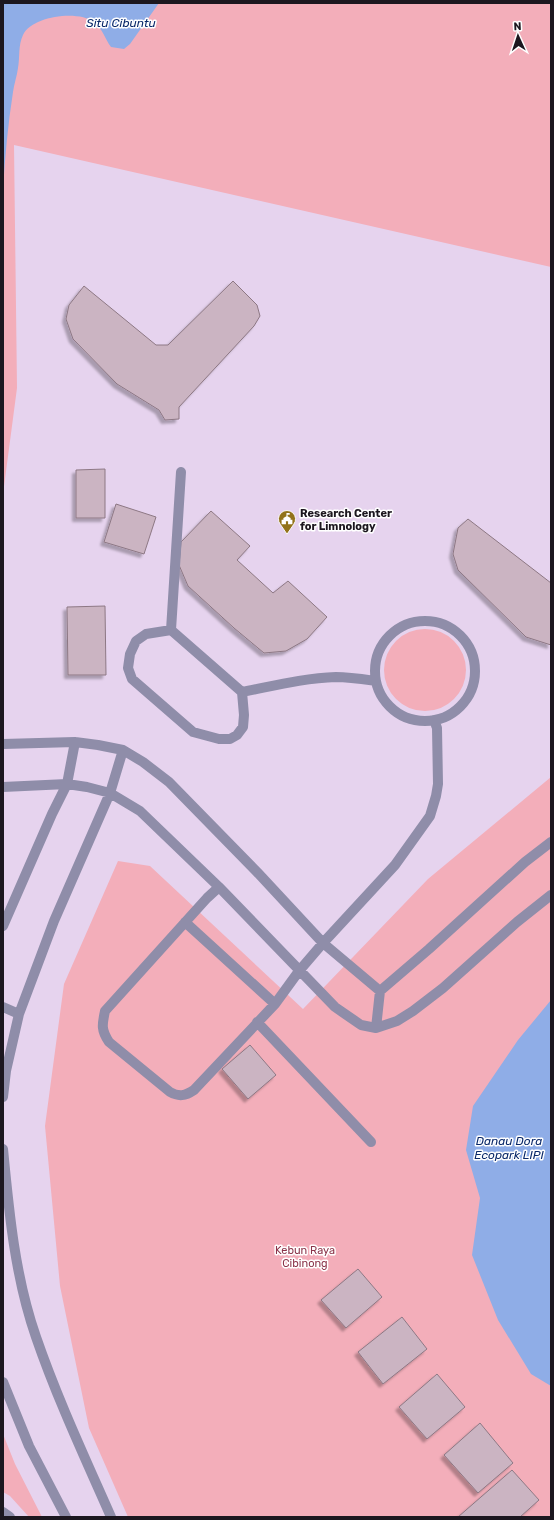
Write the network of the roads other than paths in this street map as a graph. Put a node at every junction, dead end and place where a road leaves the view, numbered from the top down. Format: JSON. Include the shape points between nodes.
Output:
{"nodes":[{"id":1,"x":181,"y":472,"type":"dead end"},
{"id":2,"x":171,"y":630,"type":"junction"},
{"id":3,"x":376,"y":681,"type":"junction"},
{"id":4,"x":242,"y":692,"type":"junction"},
{"id":5,"x":434,"y":720,"type":"junction"},
{"id":6,"x":75,"y":742,"type":"junction"},
{"id":7,"x":3,"y":744,"type":"edge"},
{"id":8,"x":123,"y":750,"type":"junction"},
{"id":9,"x":67,"y":784,"type":"junction"},
{"id":10,"x":3,"y":787,"type":"edge"},
{"id":11,"x":110,"y":792,"type":"junction"},
{"id":12,"x":551,"y":842,"type":"edge"},
{"id":13,"x":219,"y":887,"type":"junction"},
{"id":14,"x":551,"y":894,"type":"edge"},
{"id":15,"x":185,"y":922,"type":"junction"},
{"id":16,"x":3,"y":926,"type":"edge"},
{"id":17,"x":323,"y":943,"type":"junction"},
{"id":18,"x":299,"y":970,"type":"junction"},
{"id":19,"x":380,"y":991,"type":"junction"},
{"id":20,"x":274,"y":1004,"type":"junction"},
{"id":21,"x":3,"y":1007,"type":"edge"},
{"id":22,"x":19,"y":1014,"type":"junction"},
{"id":23,"x":258,"y":1022,"type":"junction"},
{"id":24,"x":376,"y":1028,"type":"junction"},
{"id":25,"x":3,"y":1097,"type":"edge"},
{"id":26,"x":371,"y":1142,"type":"dead end"},
{"id":27,"x":3,"y":1149,"type":"edge"},
{"id":28,"x":3,"y":1382,"type":"edge"},
{"id":29,"x":3,"y":1512,"type":"edge"},
{"id":30,"x":10,"y":1517,"type":"edge"},
{"id":31,"x":66,"y":1517,"type":"edge"},
{"id":32,"x":111,"y":1517,"type":"edge"}],
"edges":[{"from":1,"to":2,"type":"lane"},
{"from":2,"to":4,"type":"lane"},
{"from":2,"to":4,"type":"lane","via":[[146,634],[136,641],[130,654],[128,668],[132,679],[193,732],[219,739],[230,739],[243,727]]},
{"from":3,"to":4,"type":"lane","via":[[336,677],[290,682]]},
{"from":3,"to":5,"type":"lane","via":[[383,699],[397,712],[415,720]]},
{"from":3,"to":5,"type":"lane","via":[[376,659],[380,648],[394,631],[415,622],[426,621],[448,626],[470,650],[475,672],[469,694],[463,703],[445,716]]},
{"from":5,"to":17,"type":"lane","via":[[437,728],[438,784],[430,816],[395,865]]},
{"from":6,"to":7,"type":"lane"},
{"from":6,"to":8,"type":"lane"},
{"from":6,"to":9,"type":"lane"},
{"from":8,"to":11,"type":"lane"},
{"from":8,"to":17,"type":"lane","via":[[168,782],[258,872]]},
{"from":9,"to":10,"type":"lane"},
{"from":9,"to":11,"type":"lane"},
{"from":9,"to":16,"type":"lane"},
{"from":11,"to":13,"type":"lane","via":[[140,811]]},
{"from":11,"to":22,"type":"lane","via":[[54,921]]},
{"from":12,"to":19,"type":"lane","via":[[525,862]]},
{"from":13,"to":15,"type":"lane"},
{"from":13,"to":18,"type":"lane"},
{"from":14,"to":24,"type":"lane","via":[[413,1011],[398,1021]]},
{"from":15,"to":20,"type":"lane"},
{"from":15,"to":23,"type":"lane","via":[[104,1011],[103,1033],[109,1042],[170,1092],[177,1096],[186,1095],[194,1090]]},
{"from":17,"to":18,"type":"lane"},
{"from":17,"to":19,"type":"lane"},
{"from":18,"to":20,"type":"lane"},
{"from":18,"to":24,"type":"lane","via":[[351,1020]]},
{"from":19,"to":24,"type":"lane"},
{"from":20,"to":23,"type":"lane"},
{"from":21,"to":22,"type":"lane"},
{"from":22,"to":25,"type":"lane"},
{"from":23,"to":26,"type":"lane"},
{"from":27,"to":32,"type":"lane","via":[[15,1253],[36,1337]]},
{"from":28,"to":31,"type":"lane","via":[[29,1446]]},
{"from":29,"to":30,"type":"lane"}]}
